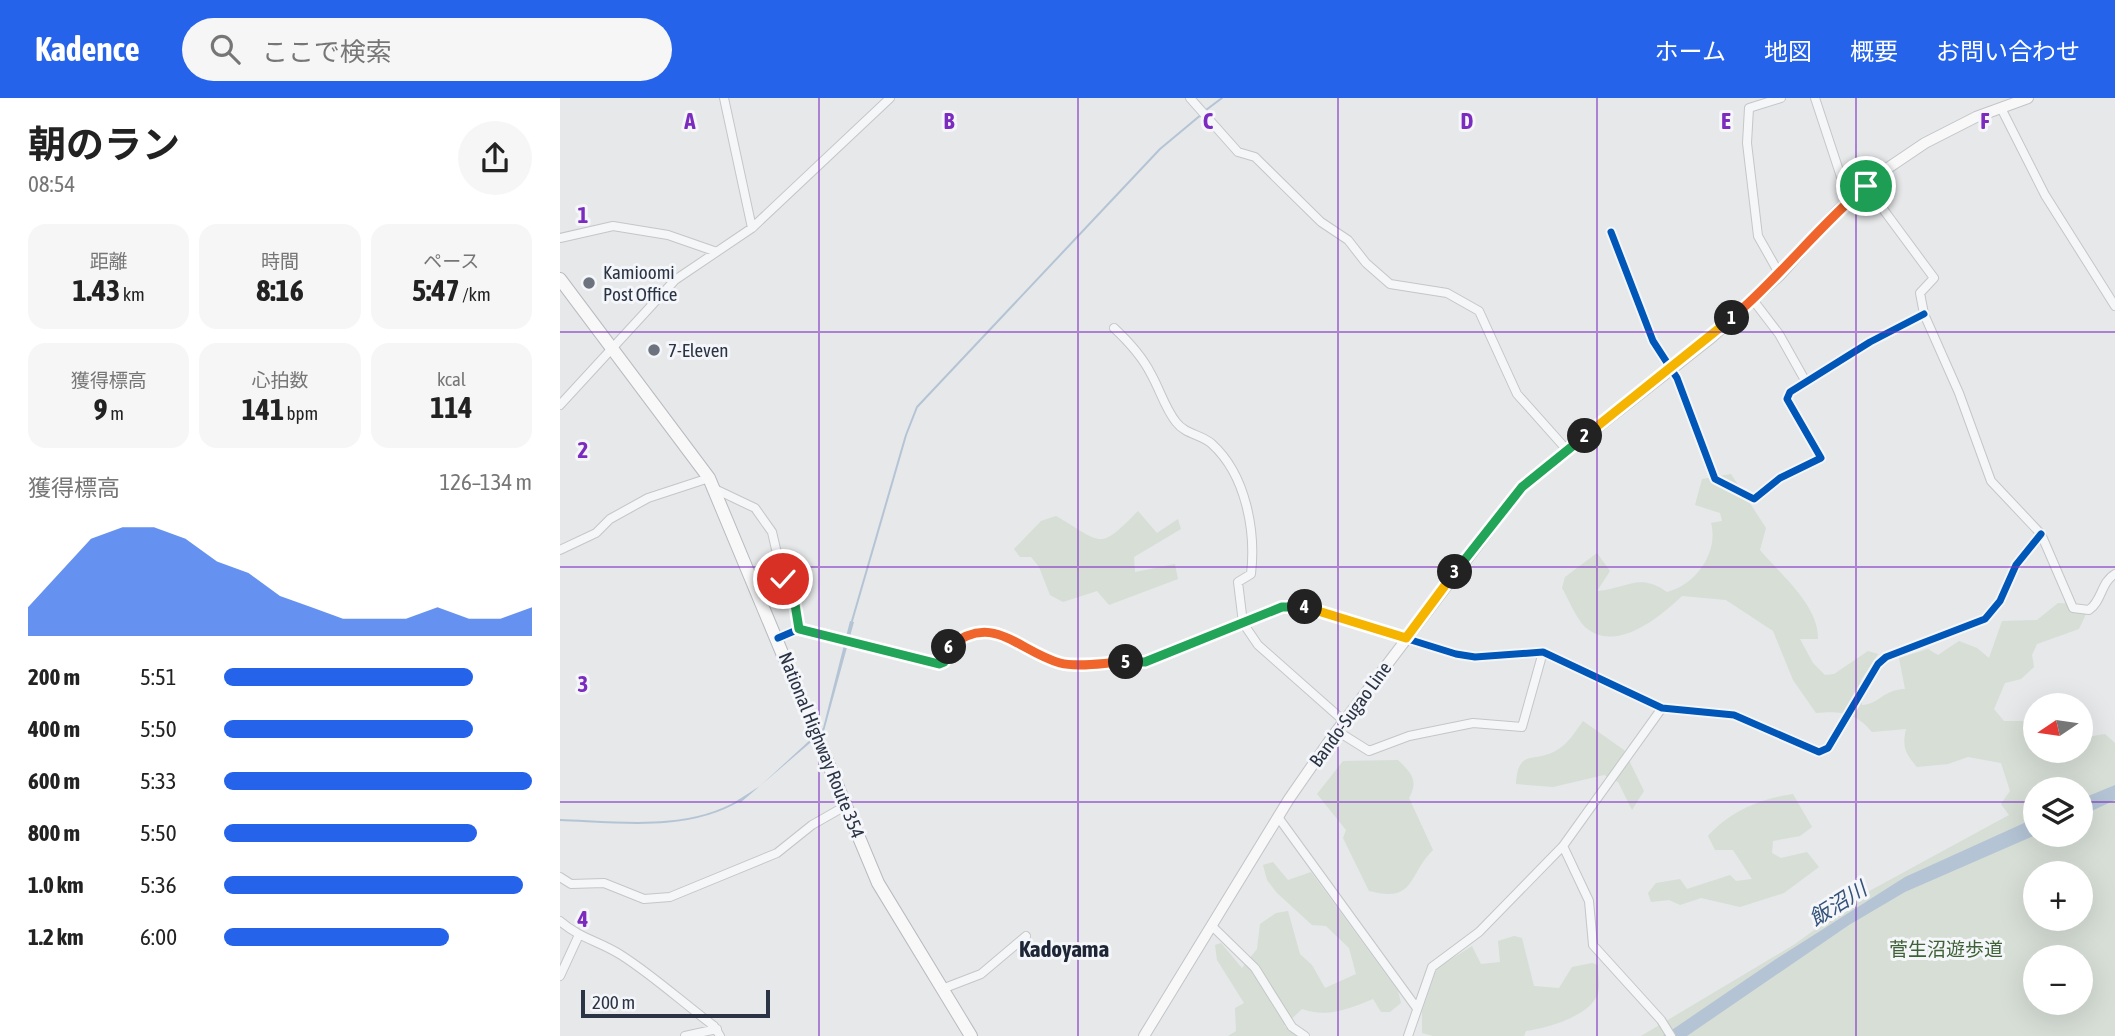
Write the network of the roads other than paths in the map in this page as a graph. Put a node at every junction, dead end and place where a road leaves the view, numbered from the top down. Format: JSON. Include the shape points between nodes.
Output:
{"nodes":[{"id":1,"x":724,"y":98,"type":"edge"},
{"id":2,"x":890,"y":98,"type":"edge"},
{"id":3,"x":1190,"y":98,"type":"edge"},
{"id":4,"x":1781,"y":98,"type":"edge"},
{"id":5,"x":1815,"y":98,"type":"edge"},
{"id":6,"x":2028,"y":98,"type":"edge"},
{"id":7,"x":2001,"y":108,"type":"junction"},
{"id":8,"x":1866,"y":186,"type":"junction"},
{"id":9,"x":1849,"y":201,"type":"junction"},
{"id":10,"x":752,"y":228,"type":"junction"},
{"id":11,"x":1611,"y":232,"type":"dead end"},
{"id":12,"x":560,"y":238,"type":"edge"},
{"id":13,"x":714,"y":251,"type":"junction"},
{"id":14,"x":1780,"y":275,"type":"junction"},
{"id":15,"x":560,"y":279,"type":"edge"},
{"id":16,"x":1753,"y":300,"type":"junction"},
{"id":17,"x":2115,"y":306,"type":"edge"},
{"id":18,"x":1924,"y":314,"type":"junction"},
{"id":19,"x":1114,"y":328,"type":"dead end"},
{"id":20,"x":611,"y":348,"type":"junction"},
{"id":21,"x":1671,"y":369,"type":"junction"},
{"id":22,"x":1806,"y":382,"type":"junction"},
{"id":23,"x":560,"y":405,"type":"edge"},
{"id":24,"x":1567,"y":450,"type":"junction"},
{"id":25,"x":712,"y":484,"type":"junction"},
{"id":26,"x":2041,"y":534,"type":"junction"},
{"id":27,"x":560,"y":550,"type":"edge"},
{"id":28,"x":2115,"y":573,"type":"edge"},
{"id":29,"x":1242,"y":622,"type":"junction"},
{"id":30,"x":799,"y":629,"type":"junction"},
{"id":31,"x":778,"y":638,"type":"junction"},
{"id":32,"x":1406,"y":638,"type":"junction"},
{"id":33,"x":1544,"y":652,"type":"junction"},
{"id":34,"x":1662,"y":708,"type":"junction"},
{"id":35,"x":1341,"y":726,"type":"junction"},
{"id":36,"x":846,"y":805,"type":"junction"},
{"id":37,"x":1279,"y":817,"type":"junction"},
{"id":38,"x":1563,"y":846,"type":"junction"},
{"id":39,"x":560,"y":877,"type":"edge"},
{"id":40,"x":560,"y":921,"type":"edge"},
{"id":41,"x":1212,"y":926,"type":"junction"},
{"id":42,"x":1026,"y":936,"type":"dead end"},
{"id":43,"x":578,"y":937,"type":"junction"},
{"id":44,"x":560,"y":976,"type":"edge"},
{"id":45,"x":942,"y":989,"type":"junction"},
{"id":46,"x":1416,"y":1007,"type":"junction"},
{"id":47,"x":719,"y":1033,"type":"edge"},
{"id":48,"x":685,"y":1036,"type":"edge"},
{"id":49,"x":971,"y":1036,"type":"edge"},
{"id":50,"x":1144,"y":1036,"type":"edge"},
{"id":51,"x":1305,"y":1036,"type":"edge"},
{"id":52,"x":1408,"y":1036,"type":"edge"},
{"id":53,"x":1671,"y":1036,"type":"edge"}],
"edges":[{"from":1,"to":10,"type":"street"},
{"from":2,"to":10,"type":"street"},
{"from":3,"to":24,"type":"street","via":[[1238,152],[1255,157],[1390,284],[1447,293],[1479,311],[1517,394]]},
{"from":4,"to":14,"type":"street","via":[[1749,108],[1747,144],[1758,236]]},
{"from":5,"to":9,"type":"street"},
{"from":6,"to":7,"type":"main road","name":"Bando-Sugao Line"},
{"from":7,"to":8,"type":"main road","name":"Bando-Sugao Line","via":[[1925,143]]},
{"from":7,"to":17,"type":"street","via":[[2045,195]]},
{"from":8,"to":9,"type":"main road","name":"Bando-Sugao Line"},
{"from":8,"to":18,"type":"street","via":[[1934,278],[1920,293]]},
{"from":9,"to":14,"type":"main road","name":"Bando-Sugao Line"},
{"from":10,"to":13,"type":"street"},
{"from":11,"to":21,"type":"street","via":[[1653,341]]},
{"from":12,"to":13,"type":"street","via":[[613,226],[668,235]]},
{"from":13,"to":20,"type":"street","via":[[675,280]]},
{"from":14,"to":16,"type":"main road","name":"Bando-Sugao Line"},
{"from":15,"to":20,"type":"highway","name":"National Highway Route 354"},
{"from":16,"to":21,"type":"main road","name":"Bando-Sugao Line"},
{"from":16,"to":22,"type":"street"},
{"from":18,"to":22,"type":"street"},
{"from":18,"to":26,"type":"street","via":[[1991,481]]},
{"from":19,"to":29,"type":"street","via":[[1146,366],[1175,421],[1185,432],[1210,442],[1244,495],[1254,553],[1251,574],[1238,582]]},
{"from":20,"to":23,"type":"street"},
{"from":20,"to":25,"type":"highway","name":"National Highway Route 354"},
{"from":21,"to":22,"type":"street","via":[[1715,479],[1754,499],[1780,478],[1821,458],[1787,399]]},
{"from":21,"to":24,"type":"main road","name":"Bando-Sugao Line"},
{"from":24,"to":32,"type":"main road","name":"Bando-Sugao Line","via":[[1522,487]]},
{"from":25,"to":27,"type":"street","via":[[648,498],[610,519],[596,533]]},
{"from":25,"to":30,"type":"street","via":[[755,508],[772,532]]},
{"from":25,"to":31,"type":"highway","name":"National Highway Route 354"},
{"from":26,"to":28,"type":"street","via":[[2077,611],[2095,606]]},
{"from":26,"to":34,"type":"street","via":[[2011,572],[1994,612],[1878,664],[1828,748],[1819,752],[1734,715]]},
{"from":29,"to":30,"type":"street","via":[[1145,662],[1061,663],[996,632],[964,636],[949,646],[939,664]]},
{"from":29,"to":32,"type":"street","via":[[1282,607],[1308,608]]},
{"from":29,"to":35,"type":"street","via":[[1258,645]]},
{"from":30,"to":31,"type":"street"},
{"from":31,"to":36,"type":"highway","name":"National Highway Route 354"},
{"from":32,"to":33,"type":"street","via":[[1475,657]]},
{"from":32,"to":35,"type":"main road","name":"Bando-Sugao Line"},
{"from":33,"to":34,"type":"street"},
{"from":33,"to":35,"type":"street","via":[[1522,727],[1473,723],[1409,736],[1368,751]]},
{"from":34,"to":38,"type":"street"},
{"from":35,"to":37,"type":"main road","name":"Bando-Sugao Line"},
{"from":36,"to":39,"type":"street","via":[[765,859],[670,897],[644,899],[604,883],[571,884]]},
{"from":36,"to":45,"type":"highway","name":"National Highway Route 354","via":[[887,899]]},
{"from":37,"to":41,"type":"main road","name":"Bando-Sugao Line"},
{"from":37,"to":46,"type":"street"},
{"from":38,"to":46,"type":"street","via":[[1479,932],[1432,967]]},
{"from":38,"to":53,"type":"street","via":[[1589,901],[1593,944]]},
{"from":40,"to":43,"type":"street"},
{"from":41,"to":50,"type":"main road","name":"Bando-Sugao Line"},
{"from":41,"to":51,"type":"street","via":[[1255,968],[1292,1027]]},
{"from":42,"to":45,"type":"street","via":[[981,974]]},
{"from":43,"to":44,"type":"street"},
{"from":43,"to":47,"type":"street","via":[[626,958]]},
{"from":45,"to":49,"type":"highway","name":"National Highway Route 354"},
{"from":46,"to":52,"type":"street","via":[[1416,1021]]},
{"from":47,"to":48,"type":"street"}]}
